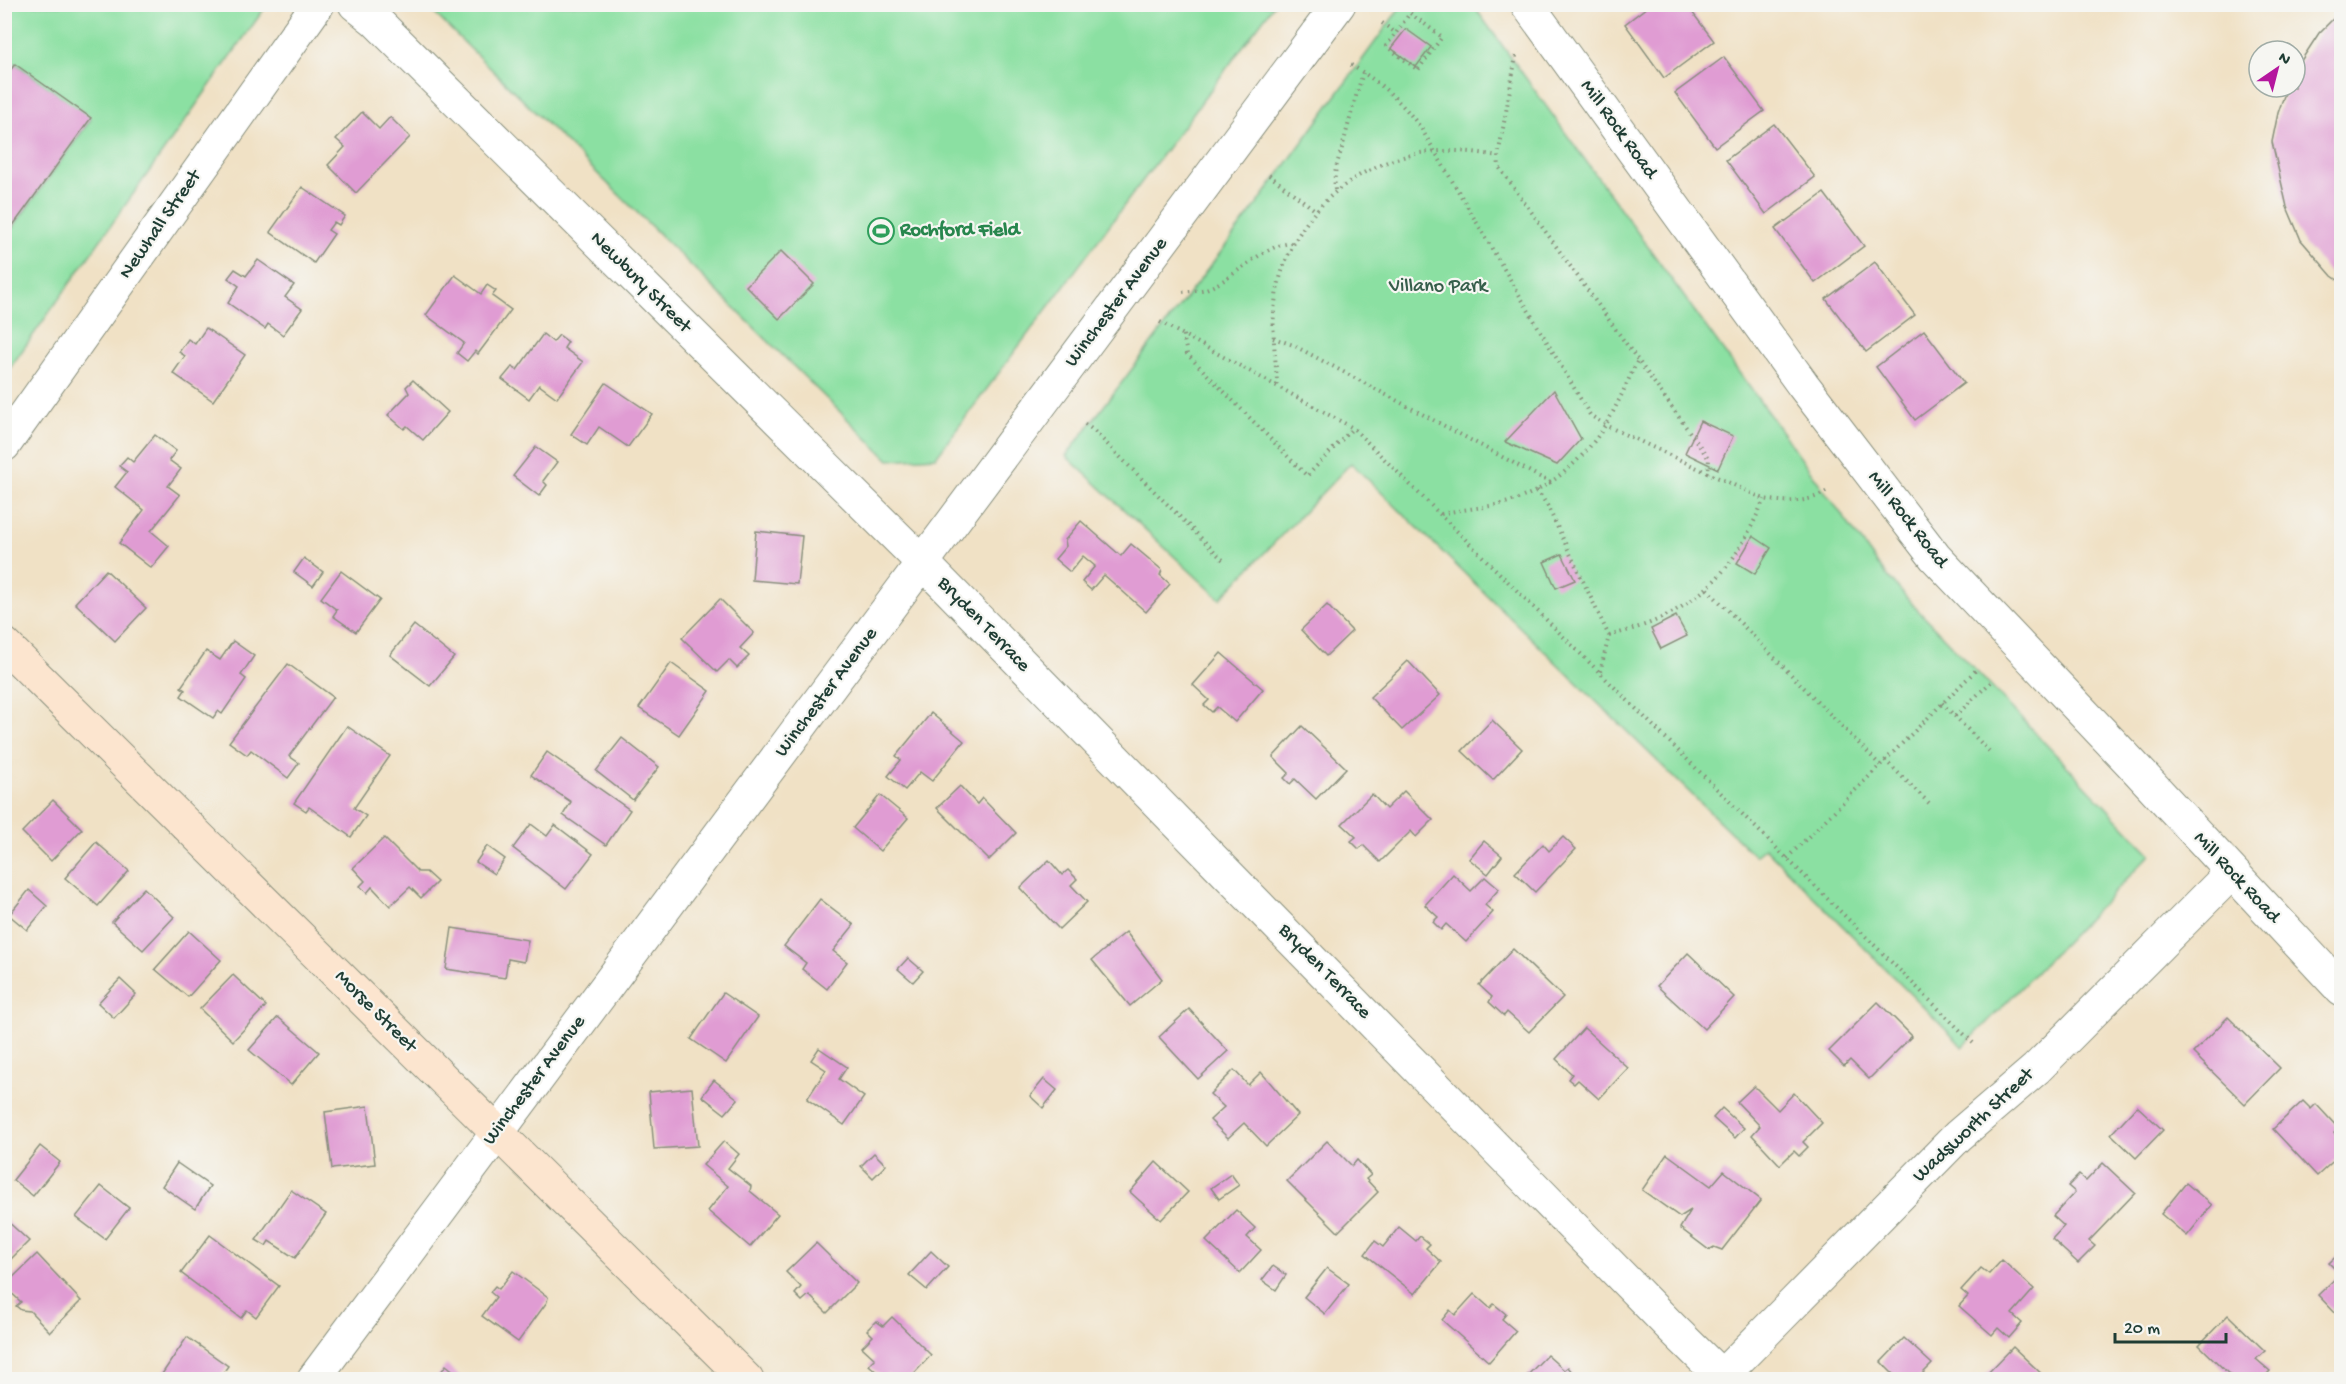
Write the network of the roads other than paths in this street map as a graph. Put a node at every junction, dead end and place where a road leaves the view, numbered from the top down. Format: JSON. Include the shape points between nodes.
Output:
{"nodes":[{"id":1,"x":318,"y":4,"type":"edge"},
{"id":2,"x":355,"y":4,"type":"edge"},
{"id":3,"x":1339,"y":4,"type":"edge"},
{"id":4,"x":1527,"y":4,"type":"edge"},
{"id":5,"x":4,"y":445,"type":"edge"},
{"id":6,"x":923,"y":563,"type":"junction"},
{"id":7,"x":4,"y":644,"type":"edge"},
{"id":8,"x":2231,"y":873,"type":"junction"},
{"id":9,"x":2342,"y":990,"type":"edge"},
{"id":10,"x":496,"y":1132,"type":"junction"},
{"id":11,"x":1722,"y":1378,"type":"edge"},
{"id":12,"x":313,"y":1380,"type":"edge"},
{"id":13,"x":747,"y":1380,"type":"edge"}],
"edges":[{"from":1,"to":5,"type":"street","name":"Newhall Street"},
{"from":2,"to":6,"type":"street","name":"Newbury Street"},
{"from":3,"to":6,"type":"street","name":"Winchester Avenue"},
{"from":4,"to":8,"type":"street","name":"Mill Rock Road","via":[[1803,385],[1935,557]]},
{"from":6,"to":10,"type":"street","name":"Winchester Avenue"},
{"from":6,"to":11,"type":"street","name":"Bryden Terrace"},
{"from":7,"to":10,"type":"main road","name":"Morse Street"},
{"from":8,"to":9,"type":"street","name":"Mill Rock Road"},
{"from":8,"to":11,"type":"street","name":"Wadsworth Street","via":[[2036,1070],[1958,1136]]},
{"from":10,"to":12,"type":"street","name":"Winchester Avenue"},
{"from":10,"to":13,"type":"main road","name":"Morse Street"}]}
